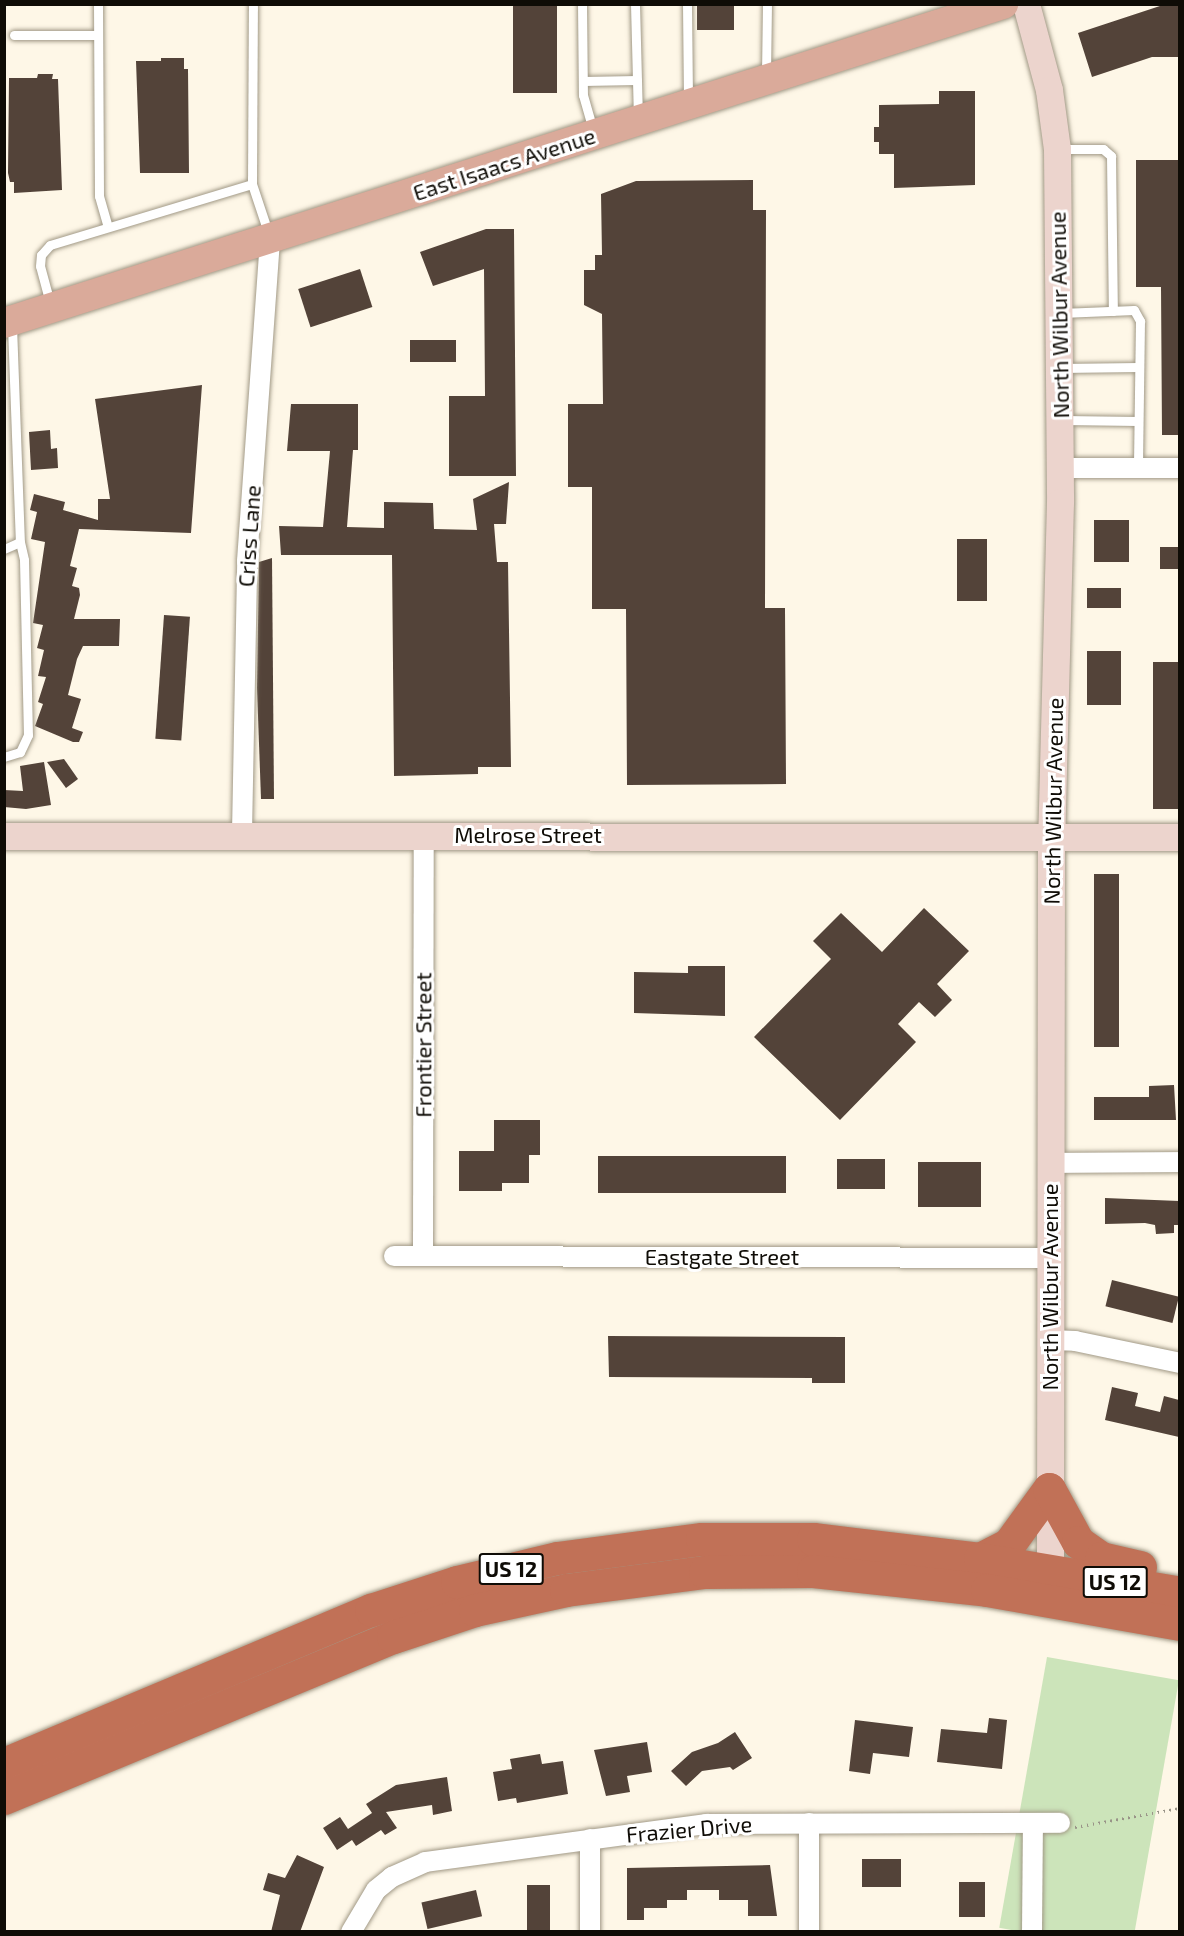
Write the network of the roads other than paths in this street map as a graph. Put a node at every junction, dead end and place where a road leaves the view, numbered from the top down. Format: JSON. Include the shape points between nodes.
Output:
{"nodes":[{"id":1,"x":98,"y":4,"type":"edge"},
{"id":2,"x":253,"y":4,"type":"edge"},
{"id":3,"x":582,"y":4,"type":"edge"},
{"id":4,"x":635,"y":4,"type":"edge"},
{"id":5,"x":687,"y":4,"type":"edge"},
{"id":6,"x":766,"y":4,"type":"edge"},
{"id":7,"x":1003,"y":4,"type":"edge"},
{"id":8,"x":1026,"y":4,"type":"edge"},
{"id":9,"x":14,"y":35,"type":"dead end"},
{"id":10,"x":98,"y":35,"type":"junction"},
{"id":11,"x":637,"y":80,"type":"junction"},
{"id":12,"x":766,"y":80,"type":"junction"},
{"id":13,"x":582,"y":81,"type":"junction"},
{"id":14,"x":688,"y":105,"type":"junction"},
{"id":15,"x":639,"y":121,"type":"junction"},
{"id":16,"x":595,"y":135,"type":"junction"},
{"id":17,"x":1057,"y":149,"type":"junction"},
{"id":18,"x":252,"y":184,"type":"junction"},
{"id":19,"x":108,"y":227,"type":"junction"},
{"id":20,"x":270,"y":239,"type":"junction"},
{"id":21,"x":51,"y":309,"type":"junction"},
{"id":22,"x":1113,"y":311,"type":"junction"},
{"id":23,"x":1058,"y":313,"type":"junction"},
{"id":24,"x":8,"y":322,"type":"edge"},
{"id":25,"x":1139,"y":367,"type":"junction"},
{"id":26,"x":1059,"y":368,"type":"junction"},
{"id":27,"x":1060,"y":420,"type":"junction"},
{"id":28,"x":1138,"y":421,"type":"junction"},
{"id":29,"x":1059,"y":468,"type":"junction"},
{"id":30,"x":1138,"y":468,"type":"junction"},
{"id":31,"x":1179,"y":468,"type":"edge"},
{"id":32,"x":20,"y":542,"type":"junction"},
{"id":33,"x":4,"y":549,"type":"edge"},
{"id":34,"x":4,"y":757,"type":"edge"},
{"id":35,"x":242,"y":834,"type":"junction"},
{"id":36,"x":424,"y":835,"type":"junction"},
{"id":37,"x":4,"y":836,"type":"edge"},
{"id":38,"x":1051,"y":836,"type":"junction"},
{"id":39,"x":1179,"y":837,"type":"edge"},
{"id":40,"x":1179,"y":1162,"type":"edge"},
{"id":41,"x":1050,"y":1163,"type":"junction"},
{"id":42,"x":394,"y":1256,"type":"dead end"},
{"id":43,"x":423,"y":1256,"type":"junction"},
{"id":44,"x":1050,"y":1258,"type":"junction"},
{"id":45,"x":1050,"y":1340,"type":"junction"},
{"id":46,"x":1179,"y":1363,"type":"edge"},
{"id":47,"x":1049,"y":1490,"type":"junction"},
{"id":48,"x":980,"y":1559,"type":"junction"},
{"id":49,"x":1179,"y":1577,"type":"edge"},
{"id":50,"x":1050,"y":1586,"type":"junction"},
{"id":51,"x":1179,"y":1593,"type":"edge"},
{"id":52,"x":1179,"y":1624,"type":"edge"},
{"id":53,"x":4,"y":1764,"type":"edge"},
{"id":54,"x":4,"y":1798,"type":"edge"},
{"id":55,"x":809,"y":1823,"type":"junction"},
{"id":56,"x":1033,"y":1823,"type":"junction"},
{"id":57,"x":1060,"y":1823,"type":"road end"},
{"id":58,"x":590,"y":1839,"type":"junction"},
{"id":59,"x":351,"y":1932,"type":"edge"},
{"id":60,"x":590,"y":1932,"type":"edge"},
{"id":61,"x":809,"y":1932,"type":"edge"},
{"id":62,"x":1032,"y":1932,"type":"edge"}],
"edges":[{"from":1,"to":10,"type":"lane"},
{"from":2,"to":18,"type":"lane"},
{"from":3,"to":13,"type":"lane"},
{"from":4,"to":11,"type":"lane"},
{"from":5,"to":14,"type":"lane"},
{"from":6,"to":12,"type":"lane"},
{"from":7,"to":12,"type":"main road","name":"East Isaacs Avenue"},
{"from":8,"to":17,"type":"main road","name":"North Wilbur Avenue","via":[[1049,90]]},
{"from":9,"to":10,"type":"lane"},
{"from":10,"to":19,"type":"lane","via":[[99,196]]},
{"from":11,"to":13,"type":"lane"},
{"from":11,"to":15,"type":"lane"},
{"from":12,"to":14,"type":"main road","name":"East Isaacs Avenue"},
{"from":13,"to":16,"type":"lane","via":[[582,95]]},
{"from":14,"to":15,"type":"main road","name":"East Isaacs Avenue"},
{"from":15,"to":16,"type":"main road","name":"East Isaacs Avenue"},
{"from":16,"to":20,"type":"main road","name":"East Isaacs Avenue"},
{"from":17,"to":22,"type":"lane","via":[[1103,148],[1111,156]]},
{"from":17,"to":23,"type":"main road","name":"North Wilbur Avenue"},
{"from":18,"to":19,"type":"lane"},
{"from":18,"to":20,"type":"lane"},
{"from":19,"to":21,"type":"lane","via":[[50,245],[41,255]]},
{"from":20,"to":21,"type":"main road","name":"East Isaacs Avenue"},
{"from":20,"to":35,"type":"street","name":"Criss Lane","via":[[247,561]]},
{"from":21,"to":24,"type":"main road","name":"East Isaacs Avenue"},
{"from":22,"to":23,"type":"lane"},
{"from":22,"to":25,"type":"lane","via":[[1134,310],[1140,321]]},
{"from":23,"to":26,"type":"main road","name":"North Wilbur Avenue"},
{"from":24,"to":32,"type":"lane"},
{"from":25,"to":26,"type":"lane"},
{"from":25,"to":28,"type":"lane"},
{"from":26,"to":27,"type":"main road","name":"North Wilbur Avenue"},
{"from":27,"to":28,"type":"lane"},
{"from":27,"to":29,"type":"main road","name":"North Wilbur Avenue"},
{"from":28,"to":30,"type":"lane"},
{"from":29,"to":30,"type":"street"},
{"from":29,"to":38,"type":"main road","name":"North Wilbur Avenue"},
{"from":30,"to":31,"type":"street"},
{"from":32,"to":33,"type":"lane"},
{"from":32,"to":34,"type":"lane","via":[[26,578],[28,735],[20,752]]},
{"from":35,"to":36,"type":"main road","name":"Melrose Street"},
{"from":35,"to":37,"type":"main road","name":"Melrose Street"},
{"from":36,"to":38,"type":"main road","name":"Melrose Street"},
{"from":36,"to":43,"type":"street","name":"Frontier Street"},
{"from":38,"to":39,"type":"main road","name":"Melrose Street"},
{"from":38,"to":41,"type":"main road","name":"North Wilbur Avenue"},
{"from":40,"to":41,"type":"street"},
{"from":41,"to":44,"type":"main road","name":"North Wilbur Avenue"},
{"from":42,"to":43,"type":"street","name":"Eastgate Street"},
{"from":43,"to":44,"type":"street","name":"Eastgate Street"},
{"from":44,"to":45,"type":"main road","name":"North Wilbur Avenue"},
{"from":45,"to":46,"type":"street","via":[[1075,1341]]},
{"from":45,"to":47,"type":"main road","name":"North Wilbur Avenue"},
{"from":47,"to":48,"type":"highway","via":[[1009,1544]]},
{"from":47,"to":49,"type":"highway","via":[[1078,1542],[1101,1558]]},
{"from":47,"to":50,"type":"main road","name":"North Wilbur Avenue"},
{"from":48,"to":50,"type":"highway","number":"US 12"},
{"from":48,"to":53,"type":"highway","number":"US 12","via":[[813,1539],[702,1539],[557,1558],[457,1582],[371,1610]]},
{"from":50,"to":51,"type":"highway","number":"US 12"},
{"from":50,"to":52,"type":"highway","number":"US 12"},
{"from":50,"to":54,"type":"highway","number":"US 12","via":[[813,1571],[705,1572],[566,1590],[475,1610],[393,1637]]},
{"from":55,"to":56,"type":"street","name":"Frazier Drive"},
{"from":55,"to":58,"type":"street","name":"Frazier Drive","via":[[706,1824]]},
{"from":55,"to":61,"type":"street"},
{"from":56,"to":57,"type":"street","name":"Frazier Drive"},
{"from":56,"to":62,"type":"street"},
{"from":58,"to":59,"type":"street","name":"Frazier Drive","via":[[425,1862],[376,1890]]},
{"from":58,"to":60,"type":"street"}]}
